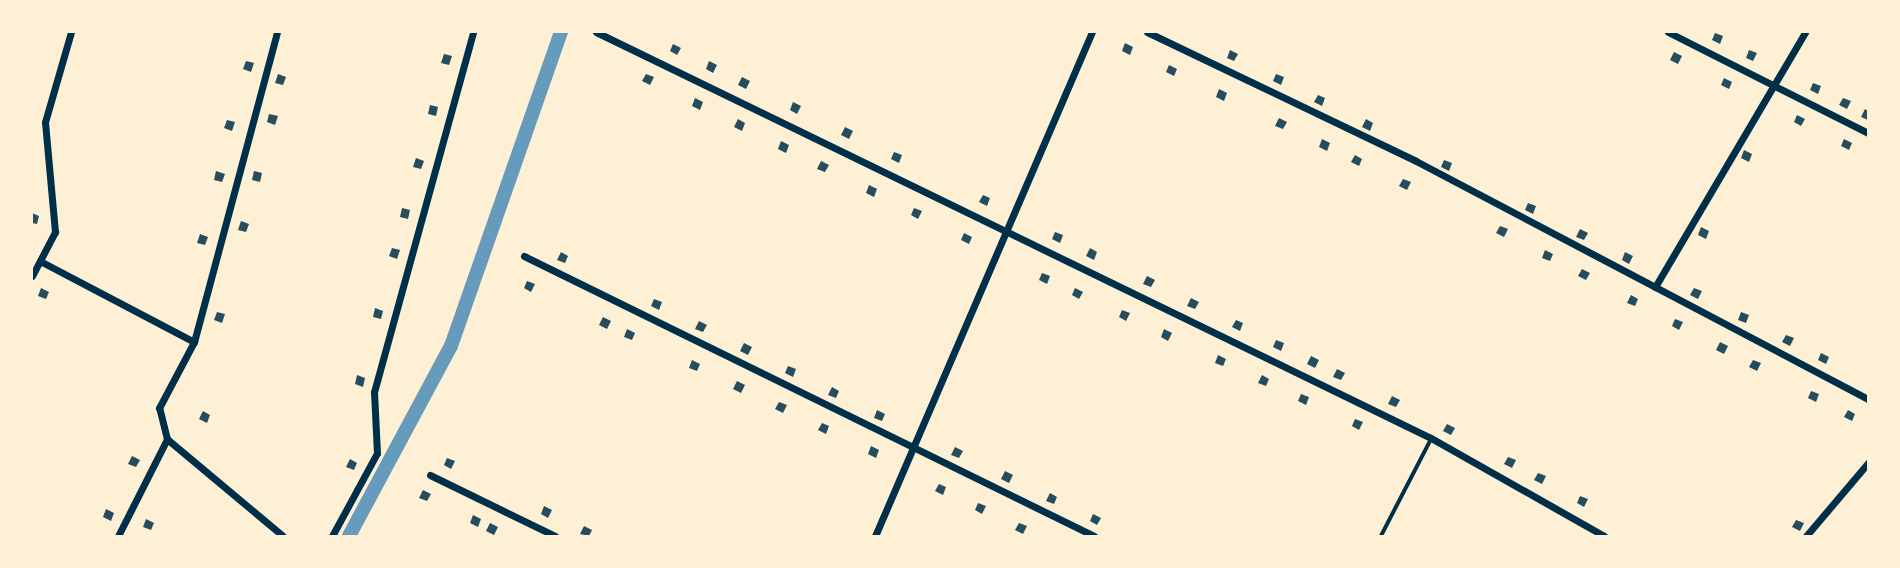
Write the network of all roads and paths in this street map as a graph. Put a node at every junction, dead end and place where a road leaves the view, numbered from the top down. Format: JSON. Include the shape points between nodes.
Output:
{"nodes":[{"id":1,"x":71,"y":32,"type":"edge"},
{"id":2,"x":277,"y":32,"type":"edge"},
{"id":3,"x":473,"y":32,"type":"edge"},
{"id":4,"x":596,"y":32,"type":"edge"},
{"id":5,"x":1092,"y":32,"type":"edge"},
{"id":6,"x":1147,"y":32,"type":"edge"},
{"id":7,"x":1668,"y":32,"type":"edge"},
{"id":8,"x":1805,"y":32,"type":"edge"},
{"id":9,"x":1772,"y":83,"type":"junction"},
{"id":10,"x":1868,"y":133,"type":"edge"},
{"id":11,"x":1008,"y":232,"type":"junction"},
{"id":12,"x":524,"y":256,"type":"dead end"},
{"id":13,"x":40,"y":261,"type":"junction"},
{"id":14,"x":32,"y":276,"type":"edge"},
{"id":15,"x":1655,"y":287,"type":"junction"},
{"id":16,"x":194,"y":342,"type":"junction"},
{"id":17,"x":1868,"y":399,"type":"edge"},
{"id":18,"x":1432,"y":438,"type":"junction"},
{"id":19,"x":167,"y":439,"type":"junction"},
{"id":20,"x":912,"y":450,"type":"junction"},
{"id":21,"x":1868,"y":463,"type":"edge"},
{"id":22,"x":430,"y":475,"type":"dead end"},
{"id":23,"x":118,"y":537,"type":"edge"},
{"id":24,"x":283,"y":537,"type":"edge"},
{"id":25,"x":332,"y":537,"type":"edge"},
{"id":26,"x":555,"y":537,"type":"edge"},
{"id":27,"x":875,"y":537,"type":"edge"},
{"id":28,"x":1094,"y":537,"type":"edge"},
{"id":29,"x":1381,"y":537,"type":"edge"},
{"id":30,"x":1604,"y":537,"type":"edge"},
{"id":31,"x":1806,"y":537,"type":"edge"}],
"edges":[{"from":1,"to":13,"type":"street","via":[[45,122],[55,232]]},
{"from":2,"to":16,"type":"street"},
{"from":3,"to":25,"type":"street","via":[[374,392],[377,453]]},
{"from":4,"to":11,"type":"street"},
{"from":5,"to":11,"type":"street"},
{"from":6,"to":15,"type":"street","via":[[1416,161]]},
{"from":7,"to":9,"type":"street"},
{"from":8,"to":9,"type":"street"},
{"from":9,"to":10,"type":"street"},
{"from":9,"to":15,"type":"street"},
{"from":11,"to":18,"type":"street"},
{"from":11,"to":20,"type":"street"},
{"from":12,"to":20,"type":"street"},
{"from":13,"to":14,"type":"street"},
{"from":13,"to":16,"type":"street"},
{"from":15,"to":17,"type":"street"},
{"from":16,"to":19,"type":"street","via":[[159,408]]},
{"from":18,"to":29,"type":"lane"},
{"from":18,"to":30,"type":"street"},
{"from":19,"to":23,"type":"street"},
{"from":19,"to":24,"type":"street"},
{"from":20,"to":27,"type":"street"},
{"from":20,"to":28,"type":"street"},
{"from":21,"to":31,"type":"street"},
{"from":22,"to":26,"type":"street"}]}
